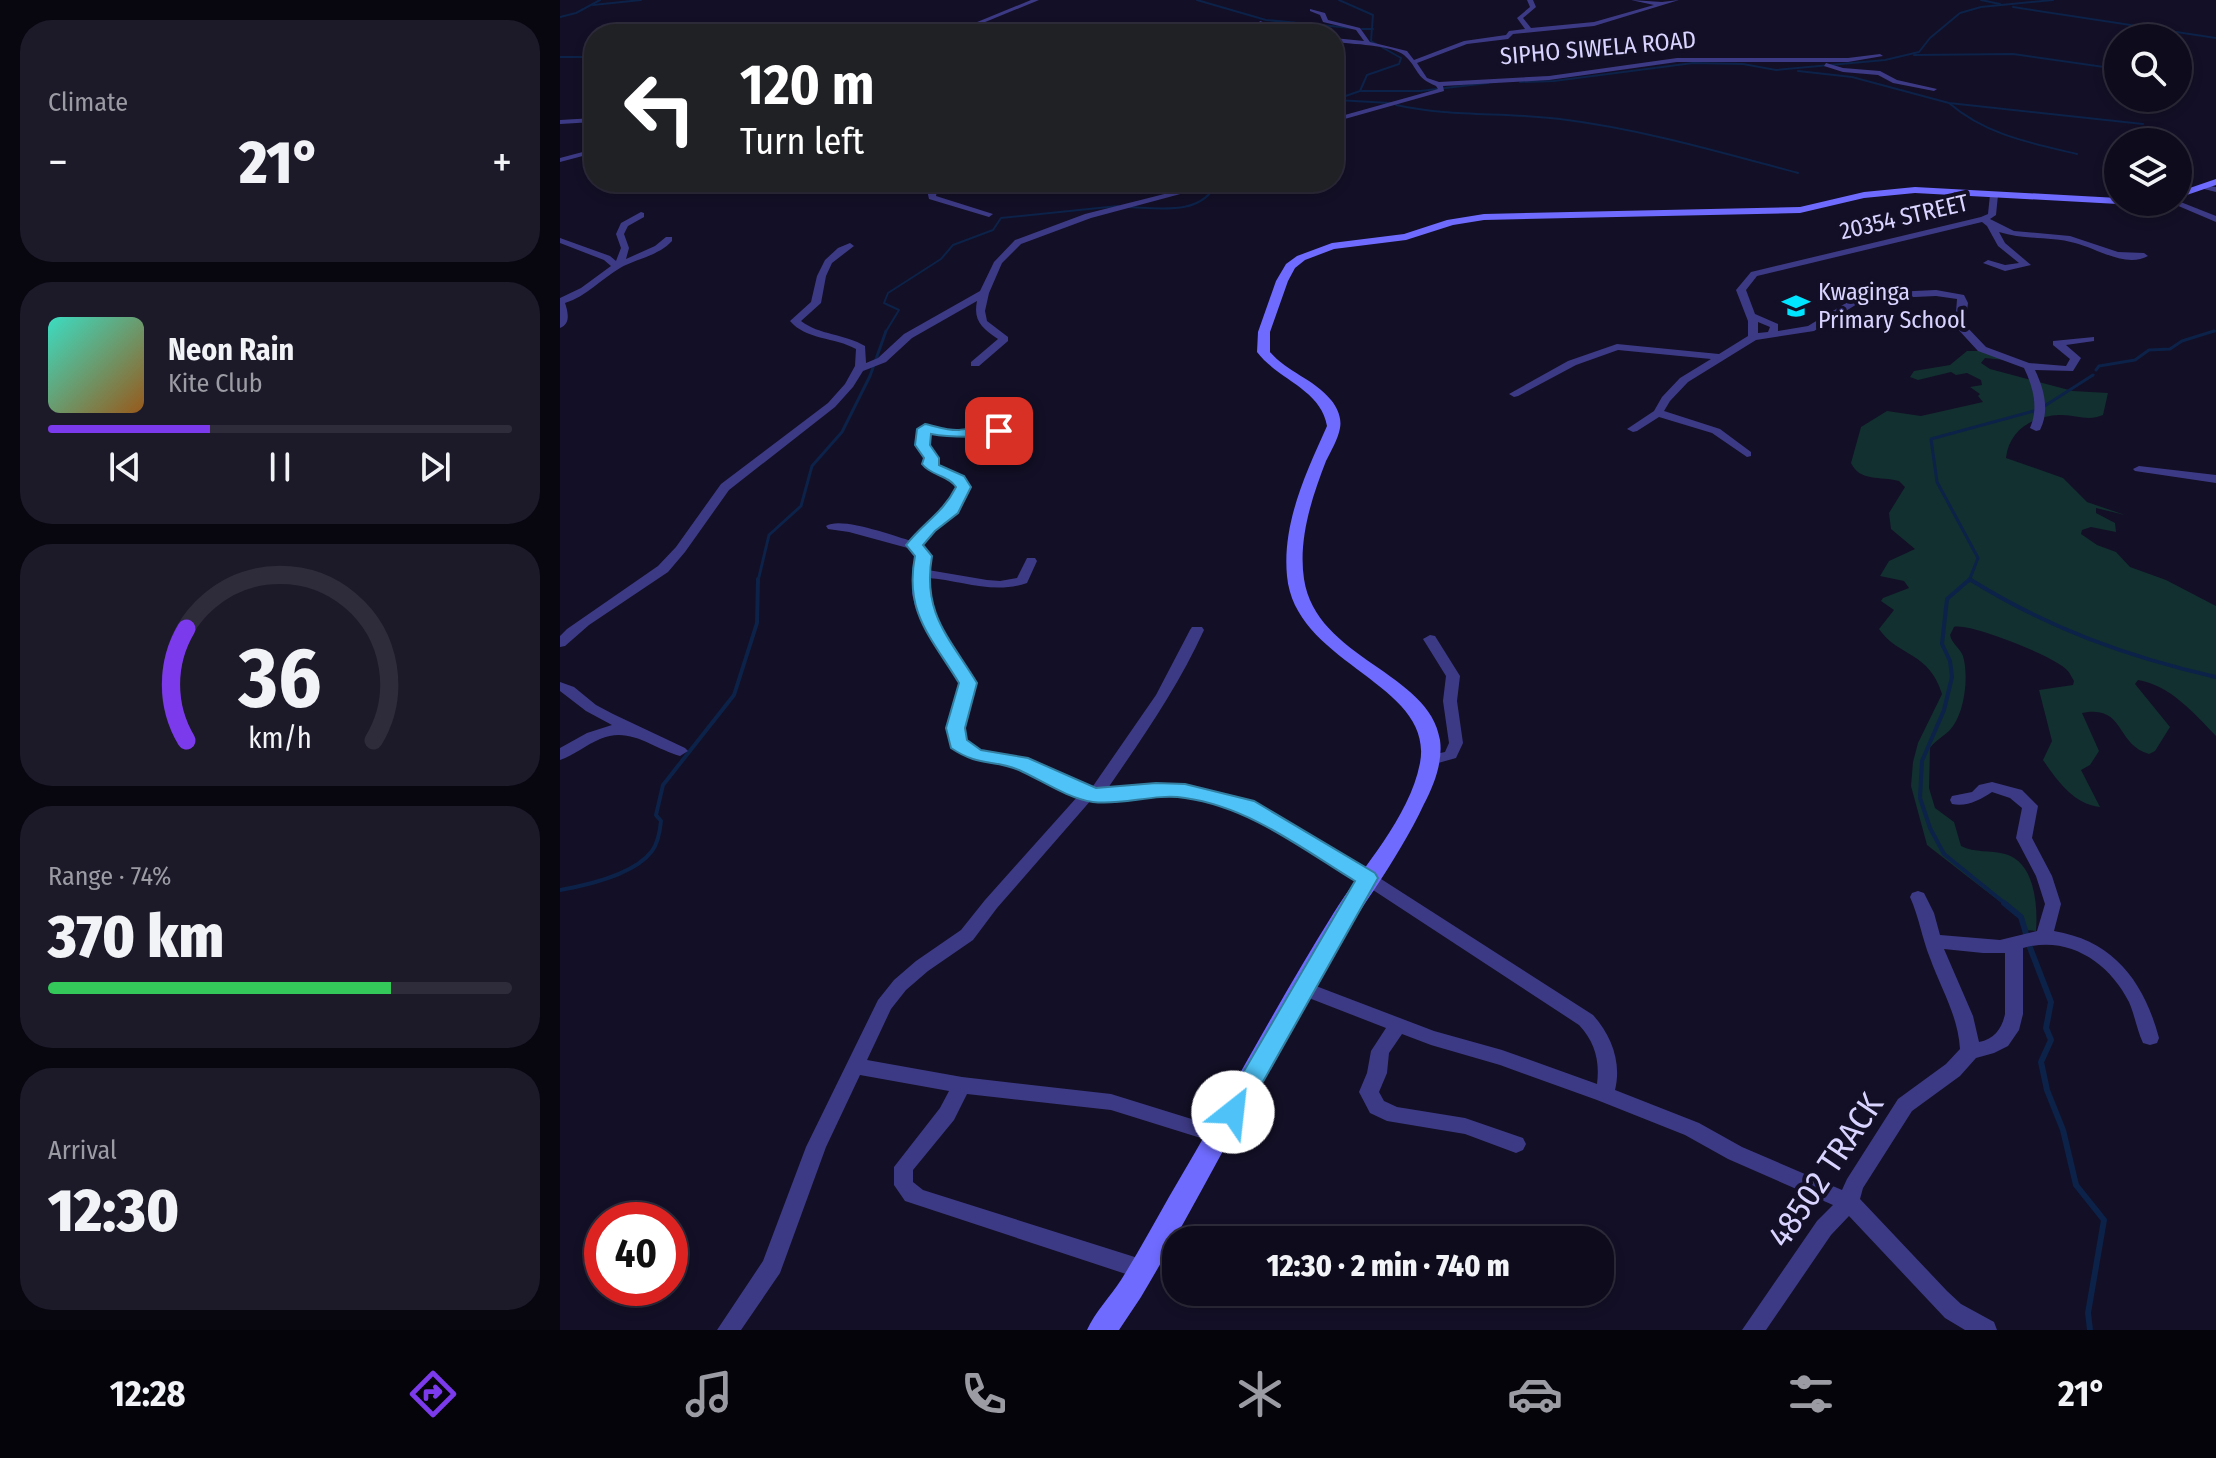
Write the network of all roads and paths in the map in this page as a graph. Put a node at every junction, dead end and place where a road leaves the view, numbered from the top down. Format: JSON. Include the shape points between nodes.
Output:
{"nodes":[{"id":1,"x":1036,"y":0,"type":"edge"},
{"id":2,"x":1530,"y":0,"type":"edge"},
{"id":3,"x":1634,"y":0,"type":"edge"},
{"id":4,"x":1676,"y":0,"type":"edge"},
{"id":5,"x":1662,"y":4,"type":"junction"},
{"id":6,"x":1312,"y":10,"type":"dead end"},
{"id":7,"x":976,"y":24,"type":"edge"},
{"id":8,"x":1336,"y":24,"type":"edge"},
{"id":9,"x":1344,"y":26,"type":"edge"},
{"id":10,"x":1528,"y":29,"type":"junction"},
{"id":11,"x":1344,"y":41,"type":"edge"},
{"id":12,"x":1377,"y":45,"type":"junction"},
{"id":13,"x":1880,"y":56,"type":"dead end"},
{"id":14,"x":1807,"y":59,"type":"junction"},
{"id":15,"x":1415,"y":62,"type":"junction"},
{"id":16,"x":1440,"y":87,"type":"junction"},
{"id":17,"x":1934,"y":89,"type":"dead end"},
{"id":18,"x":1344,"y":117,"type":"edge"},
{"id":19,"x":584,"y":121,"type":"edge"},
{"id":20,"x":560,"y":122,"type":"edge"},
{"id":21,"x":584,"y":155,"type":"edge"},
{"id":22,"x":560,"y":165,"type":"edge"},
{"id":23,"x":2213,"y":186,"type":"edge"},
{"id":24,"x":2192,"y":191,"type":"edge"},
{"id":25,"x":934,"y":192,"type":"edge"},
{"id":26,"x":1186,"y":192,"type":"edge"},
{"id":27,"x":1994,"y":195,"type":"junction"},
{"id":28,"x":2104,"y":200,"type":"edge"},
{"id":29,"x":2192,"y":210,"type":"edge"},
{"id":30,"x":989,"y":214,"type":"dead end"},
{"id":31,"x":641,"y":215,"type":"dead end"},
{"id":32,"x":2216,"y":219,"type":"edge"},
{"id":33,"x":1987,"y":222,"type":"junction"},
{"id":34,"x":669,"y":239,"type":"dead end"},
{"id":35,"x":561,"y":240,"type":"edge"},
{"id":36,"x":850,"y":246,"type":"dead end"},
{"id":37,"x":2144,"y":256,"type":"dead end"},
{"id":38,"x":1988,"y":263,"type":"dead end"},
{"id":39,"x":618,"y":265,"type":"junction"},
{"id":40,"x":984,"y":293,"type":"junction"},
{"id":41,"x":560,"y":302,"type":"edge"},
{"id":42,"x":1750,"y":315,"type":"junction"},
{"id":43,"x":560,"y":325,"type":"edge"},
{"id":44,"x":1773,"y":332,"type":"junction"},
{"id":45,"x":1753,"y":337,"type":"junction"},
{"id":46,"x":2090,"y":339,"type":"dead end"},
{"id":47,"x":1722,"y":357,"type":"junction"},
{"id":48,"x":975,"y":364,"type":"dead end"},
{"id":49,"x":2028,"y":366,"type":"junction"},
{"id":50,"x":861,"y":367,"type":"junction"},
{"id":51,"x":1514,"y":394,"type":"dead end"},
{"id":52,"x":1658,"y":413,"type":"junction"},
{"id":53,"x":2036,"y":428,"type":"dead end"},
{"id":54,"x":1633,"y":429,"type":"dead end"},
{"id":55,"x":999,"y":431,"type":"dead end"},
{"id":56,"x":1747,"y":454,"type":"dead end"},
{"id":57,"x":2139,"y":469,"type":"dead end"},
{"id":58,"x":2216,"y":479,"type":"edge"},
{"id":59,"x":832,"y":526,"type":"dead end"},
{"id":60,"x":915,"y":545,"type":"junction"},
{"id":61,"x":1031,"y":561,"type":"dead end"},
{"id":62,"x":920,"y":574,"type":"junction"},
{"id":63,"x":1197,"y":630,"type":"dead end"},
{"id":64,"x":1430,"y":639,"type":"dead end"},
{"id":65,"x":560,"y":643,"type":"edge"},
{"id":66,"x":560,"y":686,"type":"edge"},
{"id":67,"x":636,"y":732,"type":"junction"},
{"id":68,"x":680,"y":751,"type":"dead end"},
{"id":69,"x":560,"y":755,"type":"edge"},
{"id":70,"x":1431,"y":760,"type":"junction"},
{"id":71,"x":1091,"y":794,"type":"junction"},
{"id":72,"x":1958,"y":800,"type":"dead end"},
{"id":73,"x":1368,"y":878,"type":"junction"},
{"id":74,"x":1918,"y":897,"type":"dead end"},
{"id":75,"x":2040,"y":937,"type":"junction"},
{"id":76,"x":1933,"y":941,"type":"junction"},
{"id":77,"x":2014,"y":945,"type":"junction"},
{"id":78,"x":1302,"y":988,"type":"junction"},
{"id":79,"x":1399,"y":1024,"type":"junction"},
{"id":80,"x":2150,"y":1038,"type":"dead end"},
{"id":81,"x":1970,"y":1051,"type":"junction"},
{"id":82,"x":856,"y":1066,"type":"junction"},
{"id":83,"x":962,"y":1085,"type":"junction"},
{"id":84,"x":1604,"y":1094,"type":"junction"},
{"id":85,"x":1220,"y":1136,"type":"junction"},
{"id":86,"x":1516,"y":1144,"type":"dead end"},
{"id":87,"x":1849,"y":1202,"type":"junction"},
{"id":88,"x":1141,"y":1269,"type":"junction"},
{"id":89,"x":728,"y":1330,"type":"edge"},
{"id":90,"x":1101,"y":1330,"type":"edge"},
{"id":91,"x":1753,"y":1330,"type":"edge"},
{"id":92,"x":1986,"y":1330,"type":"edge"}],
"edges":[{"from":1,"to":7,"type":"street"},
{"from":2,"to":10,"type":"street","via":[[1533,7],[1520,18]]},
{"from":3,"to":5,"type":"street"},
{"from":4,"to":5,"type":"street"},
{"from":5,"to":10,"type":"street","via":[[1594,24]]},
{"from":6,"to":8,"type":"street"},
{"from":9,"to":12,"type":"street","via":[[1358,29],[1365,41]]},
{"from":10,"to":15,"type":"street","via":[[1499,40],[1463,43]]},
{"from":11,"to":12,"type":"street"},
{"from":12,"to":15,"type":"street","via":[[1405,52]]},
{"from":13,"to":14,"type":"street","name":"SIPHO SIWELA ROAD"},
{"from":14,"to":16,"type":"street","name":"SIPHO SIWELA ROAD","via":[[1677,60]]},
{"from":14,"to":17,"type":"street"},
{"from":15,"to":16,"type":"street","via":[[1425,79]]},
{"from":16,"to":18,"type":"street","name":"SIPHO SIWELA ROAD"},
{"from":19,"to":20,"type":"street"},
{"from":21,"to":22,"type":"street"},
{"from":23,"to":24,"type":"street"},
{"from":25,"to":30,"type":"street","via":[[936,199]]},
{"from":26,"to":40,"type":"street","via":[[1088,216],[1018,242],[998,262]]},
{"from":27,"to":28,"type":"street","name":"20354 STREET"},
{"from":27,"to":33,"type":"street","name":"20354 STREET"},
{"from":27,"to":70,"type":"street","via":[[1905,191],[1800,210],[1484,217],[1406,237],[1327,247],[1290,266],[1264,332],[1263,352],[1282,373],[1327,403],[1334,418],[1302,503],[1297,591],[1331,642],[1385,682],[1423,720]]},
{"from":29,"to":32,"type":"street"},
{"from":31,"to":39,"type":"street","via":[[622,228],[625,248]]},
{"from":33,"to":37,"type":"street","via":[[2025,236],[2070,239],[2119,255]]},
{"from":33,"to":38,"type":"street","via":[[2001,244],[2026,265],[2005,268]]},
{"from":33,"to":42,"type":"street","name":"20354 STREET","via":[[1758,272],[1741,290]]},
{"from":34,"to":39,"type":"street"},
{"from":35,"to":39,"type":"street"},
{"from":36,"to":50,"type":"street","via":[[826,262],[816,303],[795,321],[858,345]]},
{"from":39,"to":41,"type":"street","via":[[579,295]]},
{"from":40,"to":48,"type":"street","via":[[981,320],[1004,339]]},
{"from":40,"to":50,"type":"street","via":[[908,336],[882,360]]},
{"from":41,"to":43,"type":"street"},
{"from":42,"to":44,"type":"street","via":[[1773,323]]},
{"from":42,"to":45,"type":"street","name":"20354 STREET"},
{"from":44,"to":45,"type":"street"},
{"from":44,"to":49,"type":"street","via":[[1811,329],[1871,296],[1952,294],[1961,297],[1960,326],[1968,337],[1982,349]]},
{"from":45,"to":47,"type":"street"},
{"from":46,"to":49,"type":"street","via":[[2057,343],[2075,356],[2069,369]]},
{"from":47,"to":51,"type":"street","via":[[1617,347],[1572,363]]},
{"from":47,"to":52,"type":"street","via":[[1684,380]]},
{"from":49,"to":53,"type":"street","via":[[2042,414]]},
{"from":50,"to":65,"type":"street","via":[[830,408],[748,467],[709,504],[698,527],[662,570],[596,612]]},
{"from":52,"to":54,"type":"street"},
{"from":52,"to":56,"type":"street","via":[[1716,431]]},
{"from":55,"to":60,"type":"street","via":[[959,434],[925,429],[922,445],[932,458],[931,466],[959,479],[964,487],[953,510]]},
{"from":57,"to":58,"type":"street"},
{"from":59,"to":60,"type":"street"},
{"from":60,"to":62,"type":"street","via":[[923,552]]},
{"from":61,"to":62,"type":"street","via":[[1022,580],[1013,584]]},
{"from":62,"to":71,"type":"street","via":[[923,610],[968,683],[957,743],[975,755],[1021,763]]},
{"from":63,"to":71,"type":"street","via":[[1176,673]]},
{"from":64,"to":70,"type":"street","via":[[1453,676],[1450,701],[1456,743],[1451,755]]},
{"from":66,"to":67,"type":"street"},
{"from":67,"to":68,"type":"street"},
{"from":67,"to":69,"type":"street","via":[[610,730]]},
{"from":70,"to":73,"type":"street","via":[[1427,783]]},
{"from":71,"to":73,"type":"street","via":[[1156,790],[1222,798],[1247,806]]},
{"from":71,"to":82,"type":"street","via":[[967,935],[900,985],[884,1005]]},
{"from":72,"to":75,"type":"street","via":[[1992,787],[2016,794],[2030,806],[2024,838],[2053,904]]},
{"from":73,"to":78,"type":"street"},
{"from":73,"to":84,"type":"street","via":[[1586,1020],[1598,1033],[1608,1061]]},
{"from":74,"to":76,"type":"street"},
{"from":75,"to":77,"type":"street"},
{"from":75,"to":80,"type":"street","via":[[2068,942],[2111,963],[2145,1013]]},
{"from":76,"to":77,"type":"street"},
{"from":76,"to":81,"type":"street","via":[[1965,1019]]},
{"from":77,"to":81,"type":"street","name":"48502 TRACK","via":[[2012,1025],[1993,1046]]},
{"from":78,"to":79,"type":"street"},
{"from":78,"to":85,"type":"street"},
{"from":79,"to":84,"type":"street"},
{"from":79,"to":86,"type":"street","via":[[1380,1051],[1369,1092],[1377,1107],[1394,1115],[1465,1126]]},
{"from":81,"to":87,"type":"street","name":"48502 TRACK","via":[[1905,1105],[1854,1185]]},
{"from":82,"to":83,"type":"street"},
{"from":82,"to":89,"type":"street","via":[[816,1147],[772,1266]]},
{"from":83,"to":85,"type":"street","via":[[1111,1102]]},
{"from":83,"to":88,"type":"street","via":[[947,1114],[904,1167],[906,1189],[1018,1232]]},
{"from":84,"to":87,"type":"street"},
{"from":85,"to":88,"type":"street"},
{"from":87,"to":91,"type":"street","name":"48502 TRACK","via":[[1824,1228]]},
{"from":87,"to":92,"type":"street","via":[[1939,1298]]},
{"from":88,"to":90,"type":"street"}]}
